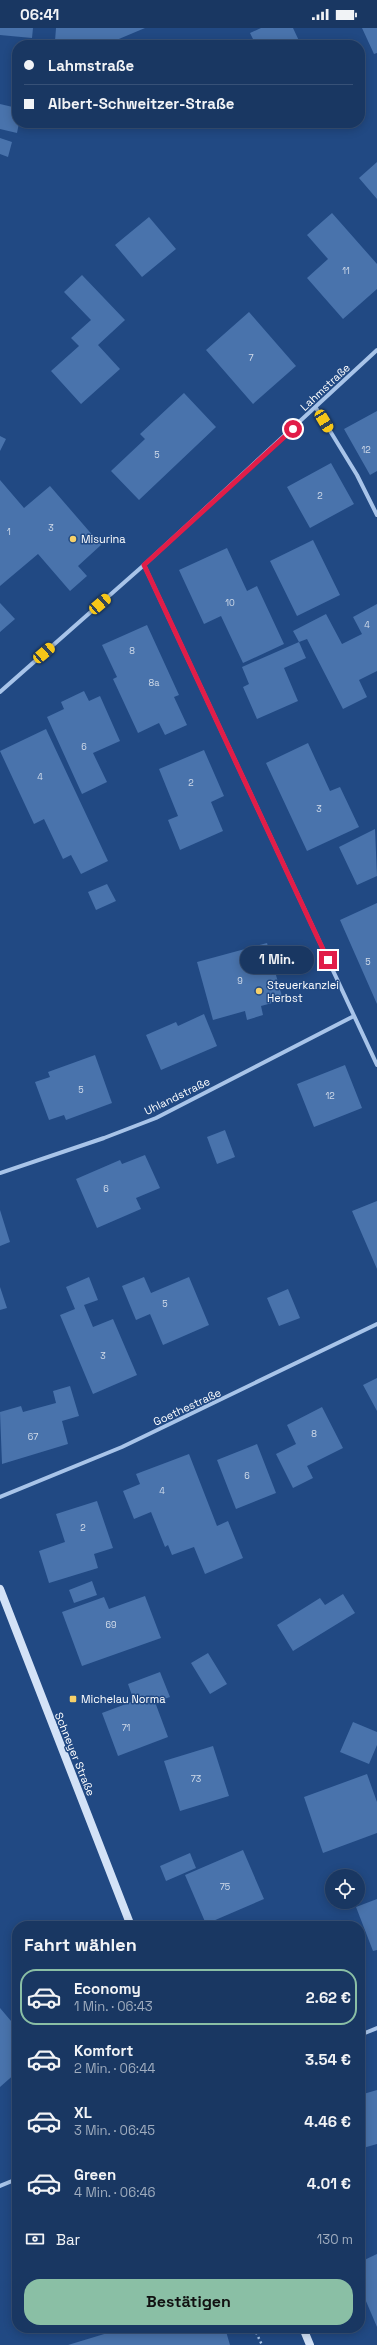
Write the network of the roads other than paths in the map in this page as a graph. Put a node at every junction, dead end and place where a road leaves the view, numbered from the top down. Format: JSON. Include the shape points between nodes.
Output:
{"nodes":[{"id":1,"x":377,"y":350,"type":"edge"},
{"id":2,"x":316,"y":408,"type":"junction"},
{"id":3,"x":377,"y":515,"type":"edge"},
{"id":4,"x":144,"y":565,"type":"junction"},
{"id":5,"x":0,"y":692,"type":"edge"},
{"id":6,"x":354,"y":1016,"type":"junction"},
{"id":7,"x":377,"y":1064,"type":"edge"},
{"id":8,"x":0,"y":1173,"type":"edge"},
{"id":9,"x":377,"y":1324,"type":"edge"},
{"id":10,"x":0,"y":1497,"type":"edge"},
{"id":11,"x":0,"y":1589,"type":"edge"},
{"id":12,"x":129,"y":1921,"type":"edge"},
{"id":13,"x":377,"y":2028,"type":"edge"},
{"id":14,"x":365,"y":2033,"type":"edge"},
{"id":15,"x":12,"y":2181,"type":"edge"},
{"id":16,"x":0,"y":2186,"type":"edge"},
{"id":17,"x":304,"y":2333,"type":"edge"},
{"id":18,"x":310,"y":2345,"type":"edge"}],
"edges":[{"from":1,"to":2,"type":"street","name":"Lahmstraße"},
{"from":2,"to":3,"type":"street","via":[[357,475]]},
{"from":2,"to":4,"type":"street","name":"Lahmstraße"},
{"from":4,"to":5,"type":"street","name":"Lahmstraße"},
{"from":4,"to":6,"type":"street"},
{"from":6,"to":7,"type":"street"},
{"from":6,"to":8,"type":"street","name":"Uhlandstraße","via":[[156,1118]]},
{"from":9,"to":10,"type":"street","name":"Goethestraße","via":[[122,1447]]},
{"from":11,"to":12,"type":"street","name":"Schneyer Straße"},
{"from":13,"to":14,"type":"street"},
{"from":15,"to":16,"type":"street"},
{"from":17,"to":18,"type":"street"}]}
